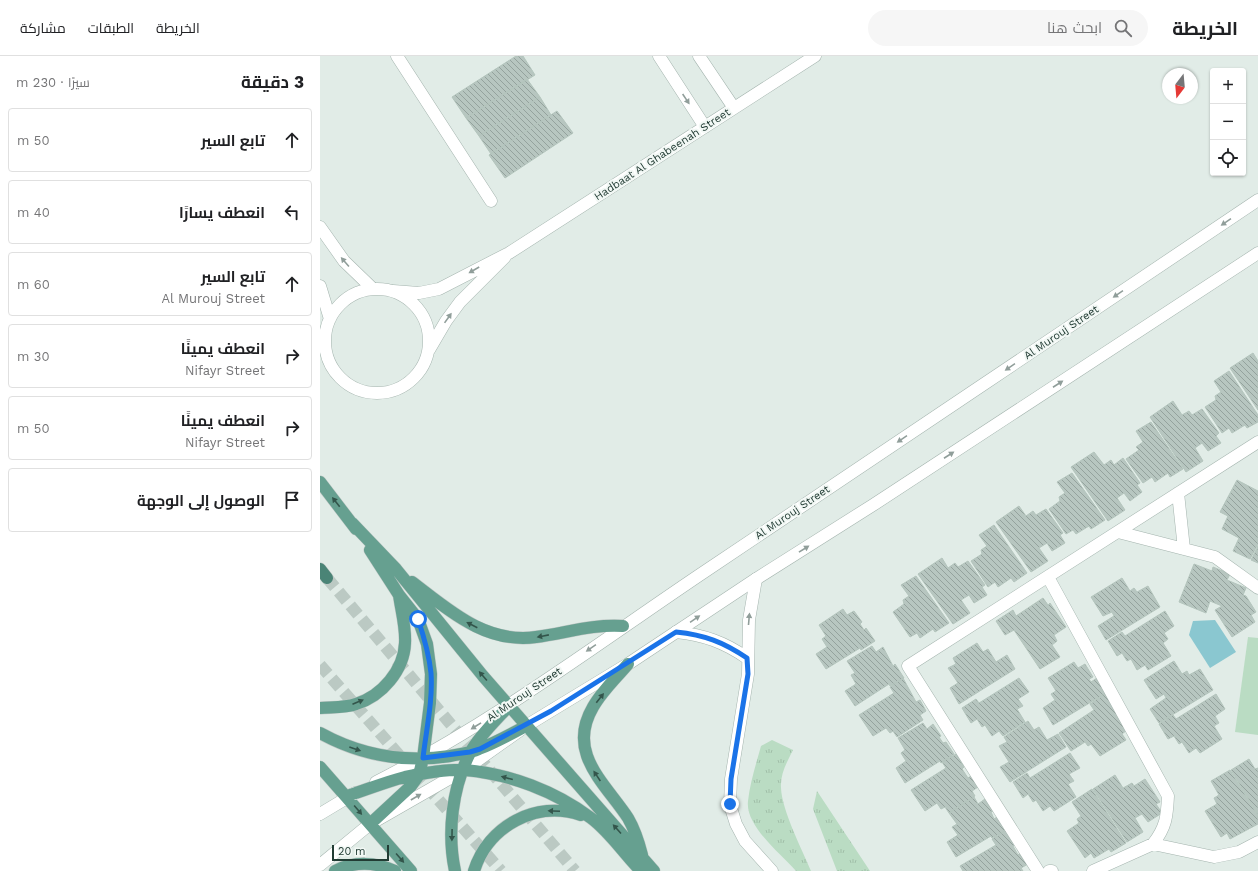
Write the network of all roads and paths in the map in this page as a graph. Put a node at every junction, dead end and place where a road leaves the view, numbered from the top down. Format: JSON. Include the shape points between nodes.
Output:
{"nodes":[{"id":1,"x":397,"y":56,"type":"edge"},
{"id":2,"x":659,"y":56,"type":"edge"},
{"id":3,"x":699,"y":56,"type":"edge"},
{"id":4,"x":815,"y":56,"type":"edge"},
{"id":5,"x":734,"y":108,"type":"junction"},
{"id":6,"x":704,"y":127,"type":"junction"},
{"id":7,"x":491,"y":200,"type":"dead end"},
{"id":8,"x":1258,"y":200,"type":"edge"},
{"id":9,"x":320,"y":227,"type":"edge"},
{"id":10,"x":509,"y":253,"type":"junction"},
{"id":11,"x":1258,"y":253,"type":"edge"},
{"id":12,"x":320,"y":286,"type":"edge"},
{"id":13,"x":373,"y":289,"type":"junction"},
{"id":14,"x":393,"y":291,"type":"junction"},
{"id":15,"x":330,"y":318,"type":"junction"},
{"id":16,"x":428,"y":351,"type":"junction"},
{"id":17,"x":1258,"y":442,"type":"edge"},
{"id":18,"x":320,"y":482,"type":"edge"},
{"id":19,"x":1178,"y":493,"type":"junction"},
{"id":20,"x":352,"y":522,"type":"junction"},
{"id":21,"x":1118,"y":532,"type":"junction"},
{"id":22,"x":1184,"y":549,"type":"junction"},
{"id":23,"x":396,"y":569,"type":"junction"},
{"id":24,"x":1048,"y":577,"type":"junction"},
{"id":25,"x":756,"y":579,"type":"junction"},
{"id":26,"x":1258,"y":588,"type":"edge"},
{"id":27,"x":399,"y":594,"type":"junction"},
{"id":28,"x":623,"y":626,"type":"junction"},
{"id":29,"x":676,"y":632,"type":"junction"},
{"id":30,"x":747,"y":658,"type":"junction"},
{"id":31,"x":628,"y":664,"type":"junction"},
{"id":32,"x":509,"y":706,"type":"junction"},
{"id":33,"x":320,"y":708,"type":"edge"},
{"id":34,"x":526,"y":726,"type":"junction"},
{"id":35,"x":320,"y":733,"type":"edge"},
{"id":36,"x":470,"y":752,"type":"junction"},
{"id":37,"x":423,"y":758,"type":"junction"},
{"id":38,"x":320,"y":767,"type":"edge"},
{"id":39,"x":464,"y":770,"type":"junction"},
{"id":40,"x":419,"y":774,"type":"junction"},
{"id":41,"x":347,"y":796,"type":"junction"},
{"id":42,"x":320,"y":814,"type":"edge"},
{"id":43,"x":592,"y":819,"type":"junction"},
{"id":44,"x":370,"y":824,"type":"junction"},
{"id":45,"x":1258,"y":842,"type":"edge"},
{"id":46,"x":1153,"y":844,"type":"junction"},
{"id":47,"x":643,"y":858,"type":"junction"},
{"id":48,"x":320,"y":865,"type":"edge"},
{"id":49,"x":335,"y":871,"type":"edge"},
{"id":50,"x":396,"y":871,"type":"edge"},
{"id":51,"x":411,"y":871,"type":"edge"},
{"id":52,"x":455,"y":871,"type":"edge"},
{"id":53,"x":474,"y":871,"type":"edge"},
{"id":54,"x":641,"y":871,"type":"edge"},
{"id":55,"x":654,"y":871,"type":"edge"},
{"id":56,"x":772,"y":871,"type":"edge"},
{"id":57,"x":1038,"y":871,"type":"edge"},
{"id":58,"x":1049,"y":871,"type":"edge"},
{"id":59,"x":1052,"y":871,"type":"edge"},
{"id":60,"x":1093,"y":871,"type":"edge"}],
"edges":[{"from":1,"to":7,"type":"street"},
{"from":2,"to":6,"type":"street","one_way":true},
{"from":3,"to":5,"type":"street"},
{"from":4,"to":5,"type":"street","name":"Hadbaat Al Ghabeenah Street"},
{"from":5,"to":6,"type":"street","name":"Hadbaat Al Ghabeenah Street"},
{"from":6,"to":10,"type":"street","name":"Hadbaat Al Ghabeenah Street"},
{"from":8,"to":28,"type":"street","name":"Al Murouj Street","one_way":true},
{"from":13,"to":9,"type":"street","one_way":true,"via":[[344,261]]},
{"from":10,"to":14,"type":"street","name":"Hadbaat Al Ghabeenah Street","one_way":true,"via":[[439,289],[419,293]]},
{"from":16,"to":10,"type":"street","name":"Hadbaat Al Ghabeenah Street","one_way":true,"via":[[460,302]]},
{"from":25,"to":11,"type":"street","one_way":true},
{"from":12,"to":15,"type":"street"},
{"from":13,"to":14,"type":"street"},
{"from":13,"to":15,"type":"street","via":[[352,295]]},
{"from":14,"to":16,"type":"street","via":[[414,304],[422,314],[429,338]]},
{"from":15,"to":16,"type":"street","via":[[326,330],[327,355],[340,376],[361,390],[386,392],[409,382],[424,362]]},
{"from":17,"to":19,"type":"street"},
{"from":20,"to":18,"type":"main road","one_way":true},
{"from":19,"to":21,"type":"street"},
{"from":19,"to":22,"type":"street"},
{"from":20,"to":23,"type":"main road"},
{"from":20,"to":27,"type":"main road"},
{"from":21,"to":22,"type":"street"},
{"from":21,"to":24,"type":"street"},
{"from":22,"to":26,"type":"street","via":[[1215,557]]},
{"from":28,"to":23,"type":"main road","one_way":true,"via":[[594,626],[534,637],[495,634],[468,624]]},
{"from":32,"to":23,"type":"main road","one_way":true},
{"from":24,"to":46,"type":"street","via":[[1168,796],[1167,818],[1162,832]]},
{"from":24,"to":57,"type":"street","via":[[908,666]]},
{"from":29,"to":25,"type":"street","one_way":true},
{"from":30,"to":25,"type":"street","one_way":true,"via":[[749,620]]},
{"from":33,"to":27,"type":"main road","one_way":true,"via":[[357,704],[390,682],[401,665],[405,644]]},
{"from":27,"to":37,"type":"main road","via":[[418,619],[427,644],[431,674],[430,703]]},
{"from":28,"to":32,"type":"street","name":"Al Murouj Street","one_way":true},
{"from":29,"to":30,"type":"street","via":[[695,634],[728,645]]},
{"from":29,"to":31,"type":"street"},
{"from":30,"to":56,"type":"street","via":[[746,690],[731,779],[730,804],[745,841]]},
{"from":31,"to":34,"type":"street"},
{"from":47,"to":31,"type":"main road","one_way":true,"via":[[633,827],[595,773],[586,754],[585,744],[586,724],[593,707]]},
{"from":32,"to":34,"type":"main road"},
{"from":32,"to":36,"type":"main road"},
{"from":32,"to":37,"type":"street","name":"Al Murouj Street","one_way":true},
{"from":34,"to":36,"type":"main road"},
{"from":34,"to":39,"type":"street"},
{"from":47,"to":34,"type":"main road","one_way":true},
{"from":35,"to":37,"type":"main road","one_way":true,"via":[[366,752],[391,757]]},
{"from":36,"to":37,"type":"main road"},
{"from":36,"to":39,"type":"main road"},
{"from":37,"to":40,"type":"main road"},
{"from":37,"to":41,"type":"street","name":"Al Murouj Street"},
{"from":38,"to":41,"type":"main road"},
{"from":39,"to":40,"type":"main road"},
{"from":43,"to":39,"type":"main road","one_way":true,"via":[[559,797],[538,787]]},
{"from":44,"to":39,"type":"street","one_way":true},
{"from":39,"to":52,"type":"main road","one_way":true,"via":[[453,817]]},
{"from":40,"to":41,"type":"main road"},
{"from":40,"to":44,"type":"main road","via":[[411,786]]},
{"from":41,"to":42,"type":"street","name":"Al Murouj Street"},
{"from":41,"to":44,"type":"main road","one_way":true},
{"from":43,"to":53,"type":"main road","one_way":true,"via":[[571,812],[548,810],[526,815],[506,825],[489,840],[477,859]]},
{"from":43,"to":54,"type":"main road"},
{"from":44,"to":48,"type":"street"},
{"from":44,"to":51,"type":"main road","one_way":true},
{"from":45,"to":46,"type":"street","via":[[1239,852],[1214,857]]},
{"from":46,"to":60,"type":"street"},
{"from":47,"to":55,"type":"main road"},
{"from":49,"to":50,"type":"main road","via":[[347,866],[368,864]]},
{"from":58,"to":59,"type":"street"}]}
